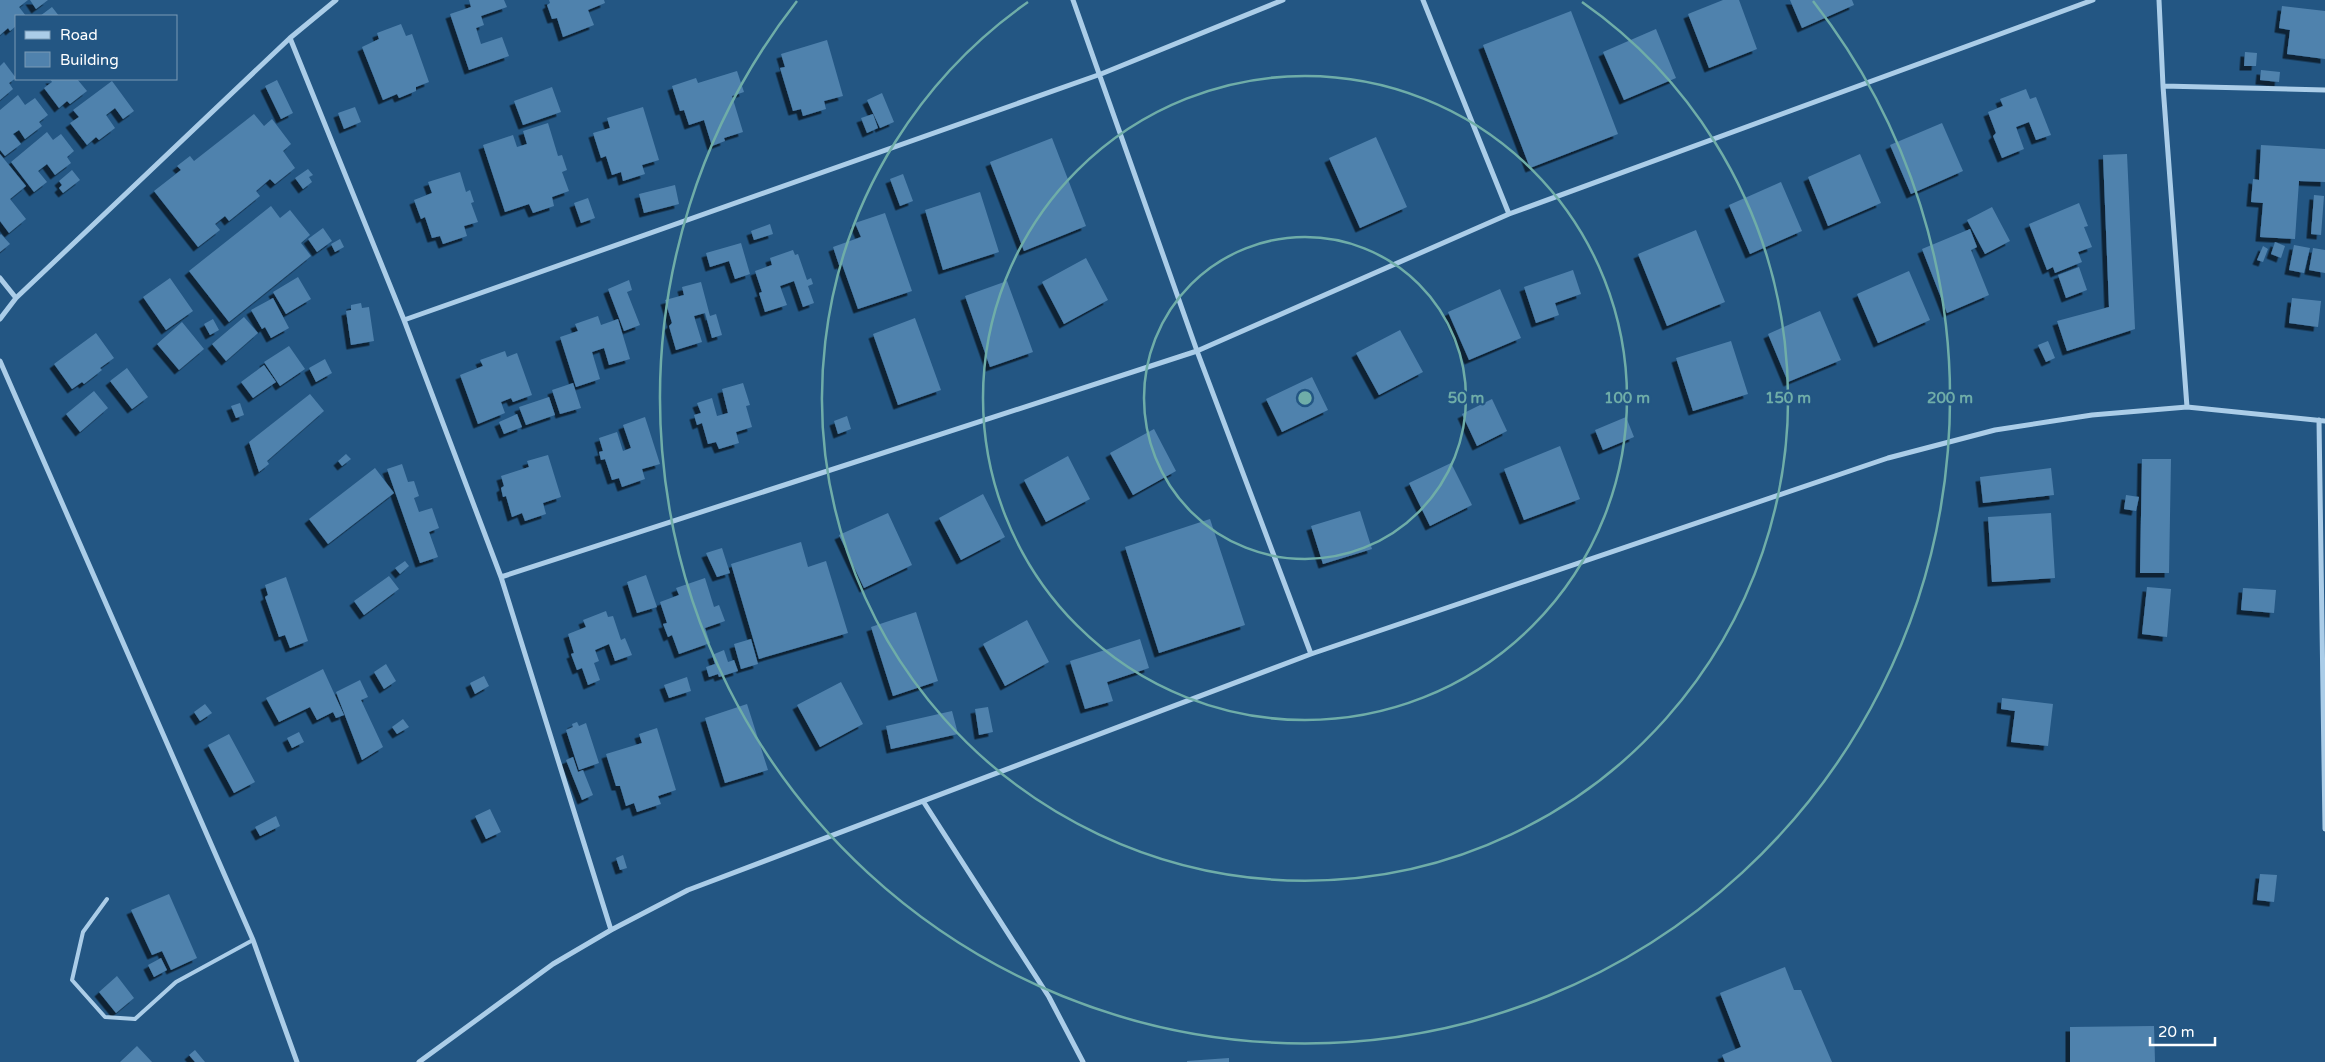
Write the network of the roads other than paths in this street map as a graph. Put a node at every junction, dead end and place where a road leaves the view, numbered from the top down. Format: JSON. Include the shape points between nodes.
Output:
{"nodes":[{"id":1,"x":336,"y":0,"type":"edge"},
{"id":2,"x":1073,"y":0,"type":"edge"},
{"id":3,"x":1283,"y":0,"type":"edge"},
{"id":4,"x":1423,"y":0,"type":"edge"},
{"id":5,"x":2093,"y":0,"type":"edge"},
{"id":6,"x":2159,"y":0,"type":"edge"},
{"id":7,"x":290,"y":38,"type":"junction"},
{"id":8,"x":1101,"y":74,"type":"junction"},
{"id":9,"x":2163,"y":86,"type":"junction"},
{"id":10,"x":2325,"y":90,"type":"edge"},
{"id":11,"x":1509,"y":214,"type":"junction"},
{"id":12,"x":0,"y":278,"type":"edge"},
{"id":13,"x":16,"y":298,"type":"junction"},
{"id":14,"x":0,"y":319,"type":"edge"},
{"id":15,"x":404,"y":320,"type":"junction"},
{"id":16,"x":1197,"y":351,"type":"junction"},
{"id":17,"x":0,"y":361,"type":"edge"},
{"id":18,"x":2187,"y":407,"type":"junction"},
{"id":19,"x":2322,"y":420,"type":"edge"},
{"id":20,"x":501,"y":577,"type":"junction"},
{"id":21,"x":1311,"y":654,"type":"junction"},
{"id":22,"x":923,"y":801,"type":"junction"},
{"id":23,"x":2325,"y":829,"type":"edge"},
{"id":24,"x":107,"y":899,"type":"dead end"},
{"id":25,"x":611,"y":930,"type":"junction"},
{"id":26,"x":252,"y":940,"type":"junction"},
{"id":27,"x":297,"y":1062,"type":"edge"},
{"id":28,"x":419,"y":1062,"type":"edge"},
{"id":29,"x":1083,"y":1062,"type":"edge"}],
"edges":[{"from":1,"to":7,"type":"street"},
{"from":2,"to":8,"type":"street"},
{"from":3,"to":8,"type":"street"},
{"from":4,"to":11,"type":"street"},
{"from":5,"to":11,"type":"street"},
{"from":6,"to":9,"type":"street"},
{"from":7,"to":13,"type":"street"},
{"from":7,"to":15,"type":"street"},
{"from":8,"to":15,"type":"street"},
{"from":8,"to":16,"type":"street"},
{"from":9,"to":10,"type":"street"},
{"from":9,"to":18,"type":"street"},
{"from":11,"to":16,"type":"street"},
{"from":12,"to":13,"type":"street"},
{"from":13,"to":14,"type":"street"},
{"from":15,"to":20,"type":"street"},
{"from":16,"to":20,"type":"street"},
{"from":16,"to":21,"type":"street"},
{"from":17,"to":26,"type":"street"},
{"from":18,"to":19,"type":"street"},
{"from":18,"to":21,"type":"street","via":[[2092,415],[1995,430],[1888,458]]},
{"from":19,"to":23,"type":"street"},
{"from":20,"to":25,"type":"street"},
{"from":21,"to":22,"type":"street"},
{"from":22,"to":25,"type":"street","via":[[688,890]]},
{"from":22,"to":29,"type":"street","via":[[1049,997]]},
{"from":24,"to":26,"type":"lane","via":[[82,932],[72,980],[105,1017],[135,1019],[176,982]]},
{"from":25,"to":28,"type":"street","via":[[552,964]]},
{"from":26,"to":27,"type":"street"}]}
